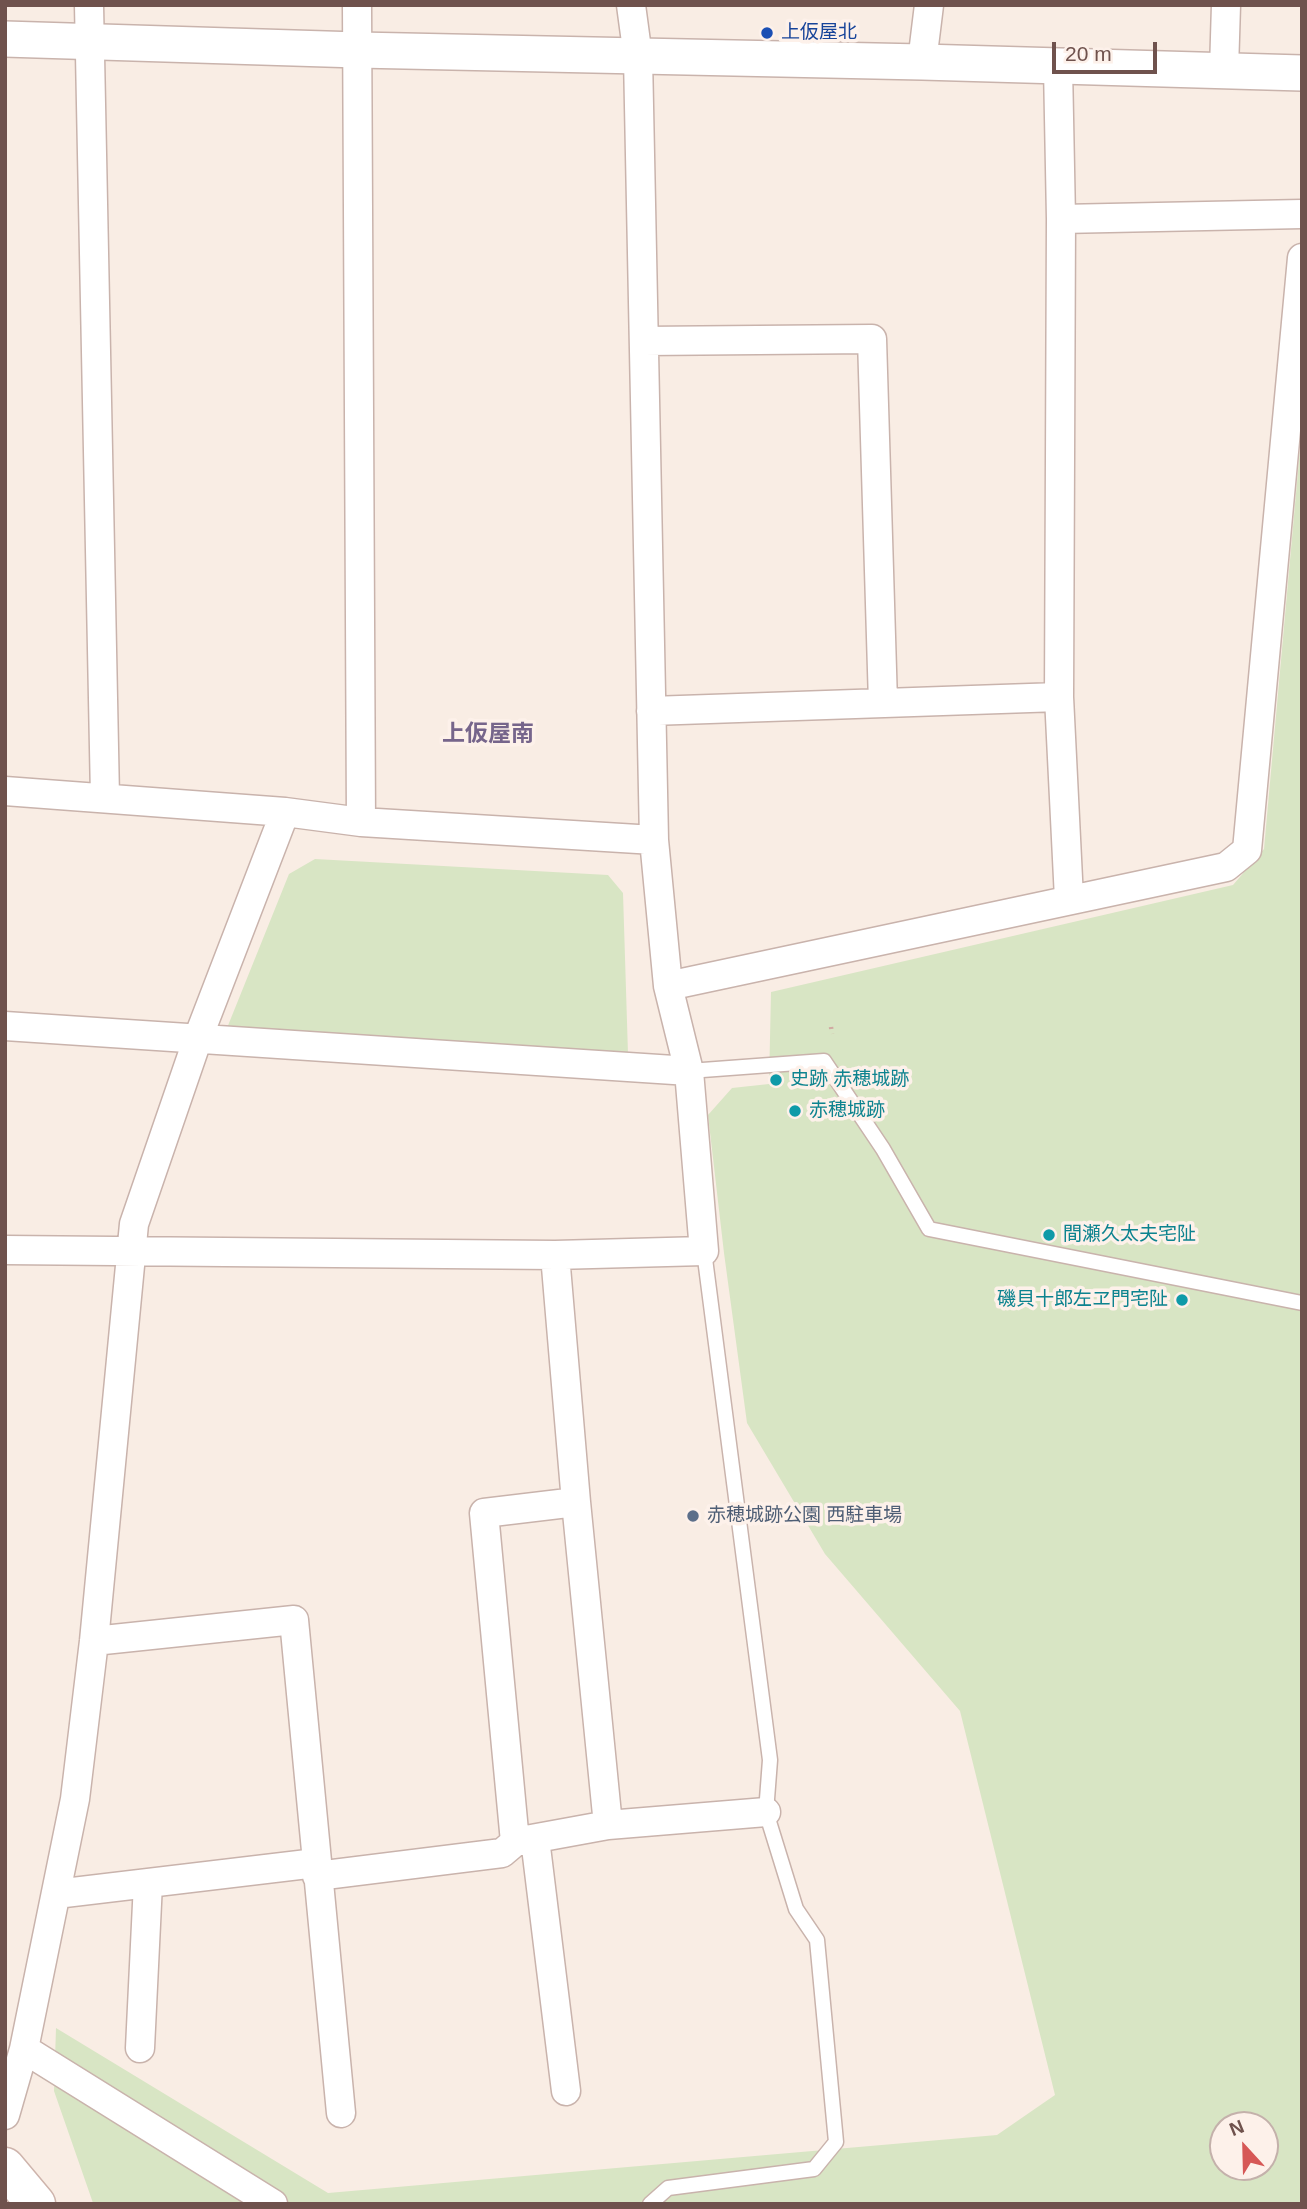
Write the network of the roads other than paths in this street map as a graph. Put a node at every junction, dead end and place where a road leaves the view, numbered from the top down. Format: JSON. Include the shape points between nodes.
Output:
{"nodes":[{"id":1,"x":89,"y":5,"type":"edge"},
{"id":2,"x":357,"y":5,"type":"edge"},
{"id":3,"x":631,"y":5,"type":"edge"},
{"id":4,"x":929,"y":5,"type":"edge"},
{"id":5,"x":1226,"y":5,"type":"edge"},
{"id":6,"x":5,"y":39,"type":"edge"},
{"id":7,"x":90,"y":42,"type":"junction"},
{"id":8,"x":358,"y":50,"type":"junction"},
{"id":9,"x":638,"y":57,"type":"junction"},
{"id":10,"x":922,"y":62,"type":"junction"},
{"id":11,"x":1058,"y":67,"type":"junction"},
{"id":12,"x":1224,"y":70,"type":"junction"},
{"id":13,"x":1302,"y":73,"type":"edge"},
{"id":14,"x":1302,"y":214,"type":"edge"},
{"id":15,"x":1061,"y":219,"type":"junction"},
{"id":16,"x":1302,"y":257,"type":"edge"},
{"id":17,"x":644,"y":341,"type":"junction"},
{"id":18,"x":1059,"y":697,"type":"junction"},
{"id":19,"x":883,"y":703,"type":"junction"},
{"id":20,"x":651,"y":711,"type":"junction"},
{"id":21,"x":5,"y":790,"type":"edge"},
{"id":22,"x":105,"y":797,"type":"junction"},
{"id":23,"x":285,"y":812,"type":"junction"},
{"id":24,"x":361,"y":822,"type":"junction"},
{"id":25,"x":654,"y":840,"type":"junction"},
{"id":26,"x":1069,"y":899,"type":"junction"},
{"id":27,"x":668,"y":986,"type":"junction"},
{"id":28,"x":5,"y":1026,"type":"edge"},
{"id":29,"x":198,"y":1038,"type":"junction"},
{"id":30,"x":689,"y":1072,"type":"junction"},
{"id":31,"x":5,"y":1250,"type":"edge"},
{"id":32,"x":132,"y":1250,"type":"junction"},
{"id":33,"x":704,"y":1251,"type":"junction"},
{"id":34,"x":555,"y":1255,"type":"junction"},
{"id":35,"x":1302,"y":1303,"type":"edge"},
{"id":36,"x":576,"y":1502,"type":"junction"},
{"id":37,"x":94,"y":1641,"type":"junction"},
{"id":38,"x":766,"y":1812,"type":"junction"},
{"id":39,"x":608,"y":1825,"type":"junction"},
{"id":40,"x":525,"y":1840,"type":"junction"},
{"id":41,"x":316,"y":1870,"type":"junction"},
{"id":42,"x":148,"y":1883,"type":"junction"},
{"id":43,"x":56,"y":1894,"type":"junction"},
{"id":44,"x":140,"y":2048,"type":"dead end"},
{"id":45,"x":24,"y":2049,"type":"junction"},
{"id":46,"x":566,"y":2091,"type":"dead end"},
{"id":47,"x":341,"y":2113,"type":"dead end"},
{"id":48,"x":5,"y":2115,"type":"edge"},
{"id":49,"x":9,"y":2171,"type":"edge"},
{"id":50,"x":36,"y":2204,"type":"edge"},
{"id":51,"x":273,"y":2204,"type":"edge"},
{"id":52,"x":650,"y":2204,"type":"edge"}],
"edges":[{"from":1,"to":7,"type":"street"},
{"from":2,"to":8,"type":"street"},
{"from":3,"to":9,"type":"street"},
{"from":4,"to":10,"type":"street"},
{"from":5,"to":12,"type":"street"},
{"from":6,"to":7,"type":"street"},
{"from":7,"to":8,"type":"street"},
{"from":7,"to":22,"type":"street"},
{"from":8,"to":9,"type":"street"},
{"from":8,"to":24,"type":"street"},
{"from":9,"to":10,"type":"street"},
{"from":9,"to":17,"type":"street"},
{"from":10,"to":11,"type":"street"},
{"from":11,"to":12,"type":"street"},
{"from":11,"to":15,"type":"street"},
{"from":12,"to":13,"type":"street"},
{"from":14,"to":15,"type":"street"},
{"from":15,"to":18,"type":"street"},
{"from":16,"to":26,"type":"street","via":[[1247,850],[1226,867]]},
{"from":17,"to":19,"type":"street","via":[[872,339]]},
{"from":17,"to":20,"type":"street"},
{"from":18,"to":19,"type":"street"},
{"from":18,"to":26,"type":"street"},
{"from":19,"to":20,"type":"street"},
{"from":20,"to":25,"type":"street"},
{"from":21,"to":22,"type":"street"},
{"from":22,"to":23,"type":"street"},
{"from":23,"to":24,"type":"street"},
{"from":23,"to":29,"type":"street"},
{"from":24,"to":25,"type":"street"},
{"from":25,"to":27,"type":"street"},
{"from":26,"to":27,"type":"street"},
{"from":27,"to":30,"type":"street"},
{"from":28,"to":29,"type":"street"},
{"from":29,"to":30,"type":"street"},
{"from":29,"to":32,"type":"street","via":[[134,1224]]},
{"from":30,"to":33,"type":"street"},
{"from":30,"to":35,"type":"lane","via":[[824,1061],[929,1229]]},
{"from":31,"to":32,"type":"street"},
{"from":32,"to":34,"type":"street"},
{"from":32,"to":37,"type":"street"},
{"from":33,"to":34,"type":"street"},
{"from":33,"to":38,"type":"lane","via":[[770,1760]]},
{"from":34,"to":36,"type":"street"},
{"from":36,"to":39,"type":"street"},
{"from":36,"to":40,"type":"street","via":[[484,1513]]},
{"from":37,"to":41,"type":"street","via":[[294,1619]]},
{"from":37,"to":43,"type":"street","via":[[75,1799]]},
{"from":38,"to":39,"type":"street"},
{"from":38,"to":52,"type":"lane","via":[[796,1909],[817,1940],[836,2142],[814,2169],[668,2188]]},
{"from":39,"to":40,"type":"street"},
{"from":40,"to":41,"type":"street","via":[[502,1853]]},
{"from":40,"to":46,"type":"street"},
{"from":41,"to":42,"type":"street"},
{"from":41,"to":47,"type":"street"},
{"from":42,"to":43,"type":"street"},
{"from":42,"to":44,"type":"street"},
{"from":43,"to":45,"type":"street"},
{"from":45,"to":48,"type":"street"},
{"from":45,"to":51,"type":"street"},
{"from":49,"to":50,"type":"main road"}]}
